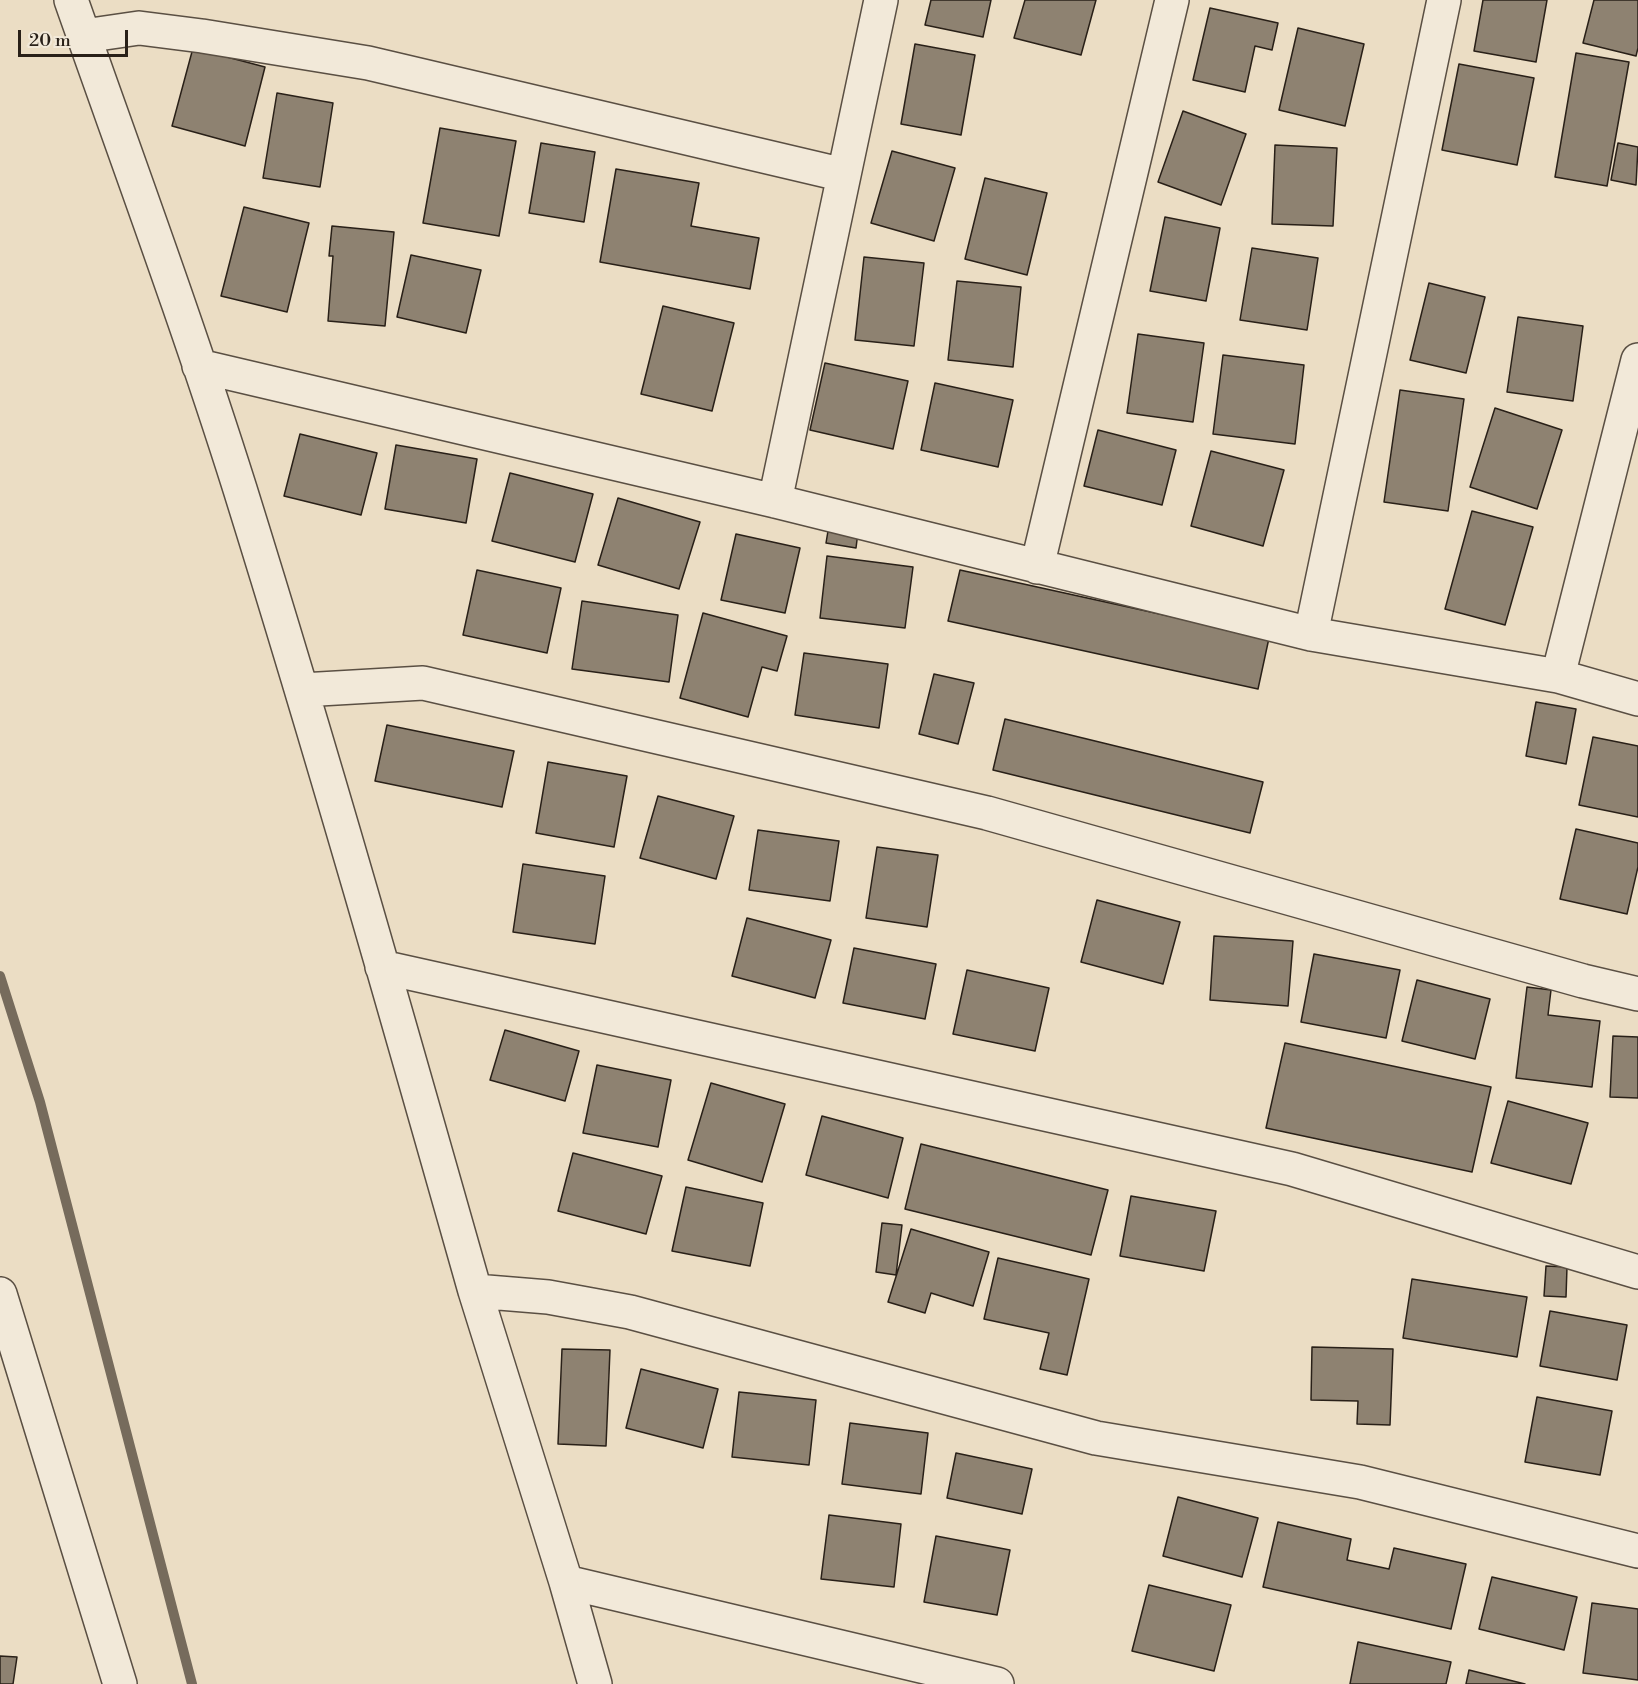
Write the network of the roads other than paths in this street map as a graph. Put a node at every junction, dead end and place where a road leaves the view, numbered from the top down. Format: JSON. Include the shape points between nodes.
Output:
{"nodes":[{"id":1,"x":71,"y":0,"type":"edge"},
{"id":2,"x":881,"y":0,"type":"edge"},
{"id":3,"x":1173,"y":0,"type":"edge"},
{"id":4,"x":1444,"y":0,"type":"edge"},
{"id":5,"x":84,"y":36,"type":"junction"},
{"id":6,"x":844,"y":175,"type":"junction"},
{"id":7,"x":1638,"y":360,"type":"edge"},
{"id":8,"x":200,"y":366,"type":"junction"},
{"id":9,"x":775,"y":501,"type":"junction"},
{"id":10,"x":1037,"y":567,"type":"junction"},
{"id":11,"x":1311,"y":634,"type":"junction"},
{"id":12,"x":1558,"y":676,"type":"junction"},
{"id":13,"x":302,"y":690,"type":"junction"},
{"id":14,"x":1638,"y":699,"type":"edge"},
{"id":15,"x":382,"y":967,"type":"junction"},
{"id":16,"x":1638,"y":994,"type":"edge"},
{"id":17,"x":1638,"y":1272,"type":"edge"},
{"id":18,"x":475,"y":1291,"type":"junction"},
{"id":19,"x":0,"y":1294,"type":"edge"},
{"id":20,"x":1638,"y":1551,"type":"edge"},
{"id":21,"x":566,"y":1582,"type":"junction"},
{"id":22,"x":120,"y":1684,"type":"edge"},
{"id":23,"x":595,"y":1684,"type":"edge"},
{"id":24,"x":997,"y":1684,"type":"edge"}],
"edges":[{"from":1,"to":5,"type":"street"},
{"from":2,"to":6,"type":"street"},
{"from":3,"to":10,"type":"street"},
{"from":4,"to":11,"type":"street"},
{"from":5,"to":6,"type":"street","via":[[139,28],[368,63]]},
{"from":5,"to":8,"type":"street"},
{"from":6,"to":9,"type":"street"},
{"from":7,"to":12,"type":"street"},
{"from":8,"to":9,"type":"street"},
{"from":8,"to":13,"type":"street"},
{"from":9,"to":10,"type":"street"},
{"from":10,"to":11,"type":"street"},
{"from":11,"to":12,"type":"street"},
{"from":12,"to":14,"type":"street"},
{"from":13,"to":15,"type":"street"},
{"from":13,"to":16,"type":"street","via":[[423,683],[446,688],[987,813]]},
{"from":15,"to":17,"type":"street","via":[[1292,1169]]},
{"from":15,"to":18,"type":"street"},
{"from":18,"to":20,"type":"street","via":[[548,1297],[630,1312],[1096,1438],[1360,1482]]},
{"from":18,"to":21,"type":"street"},
{"from":19,"to":22,"type":"street"},
{"from":21,"to":23,"type":"street"},
{"from":21,"to":24,"type":"street"}]}
